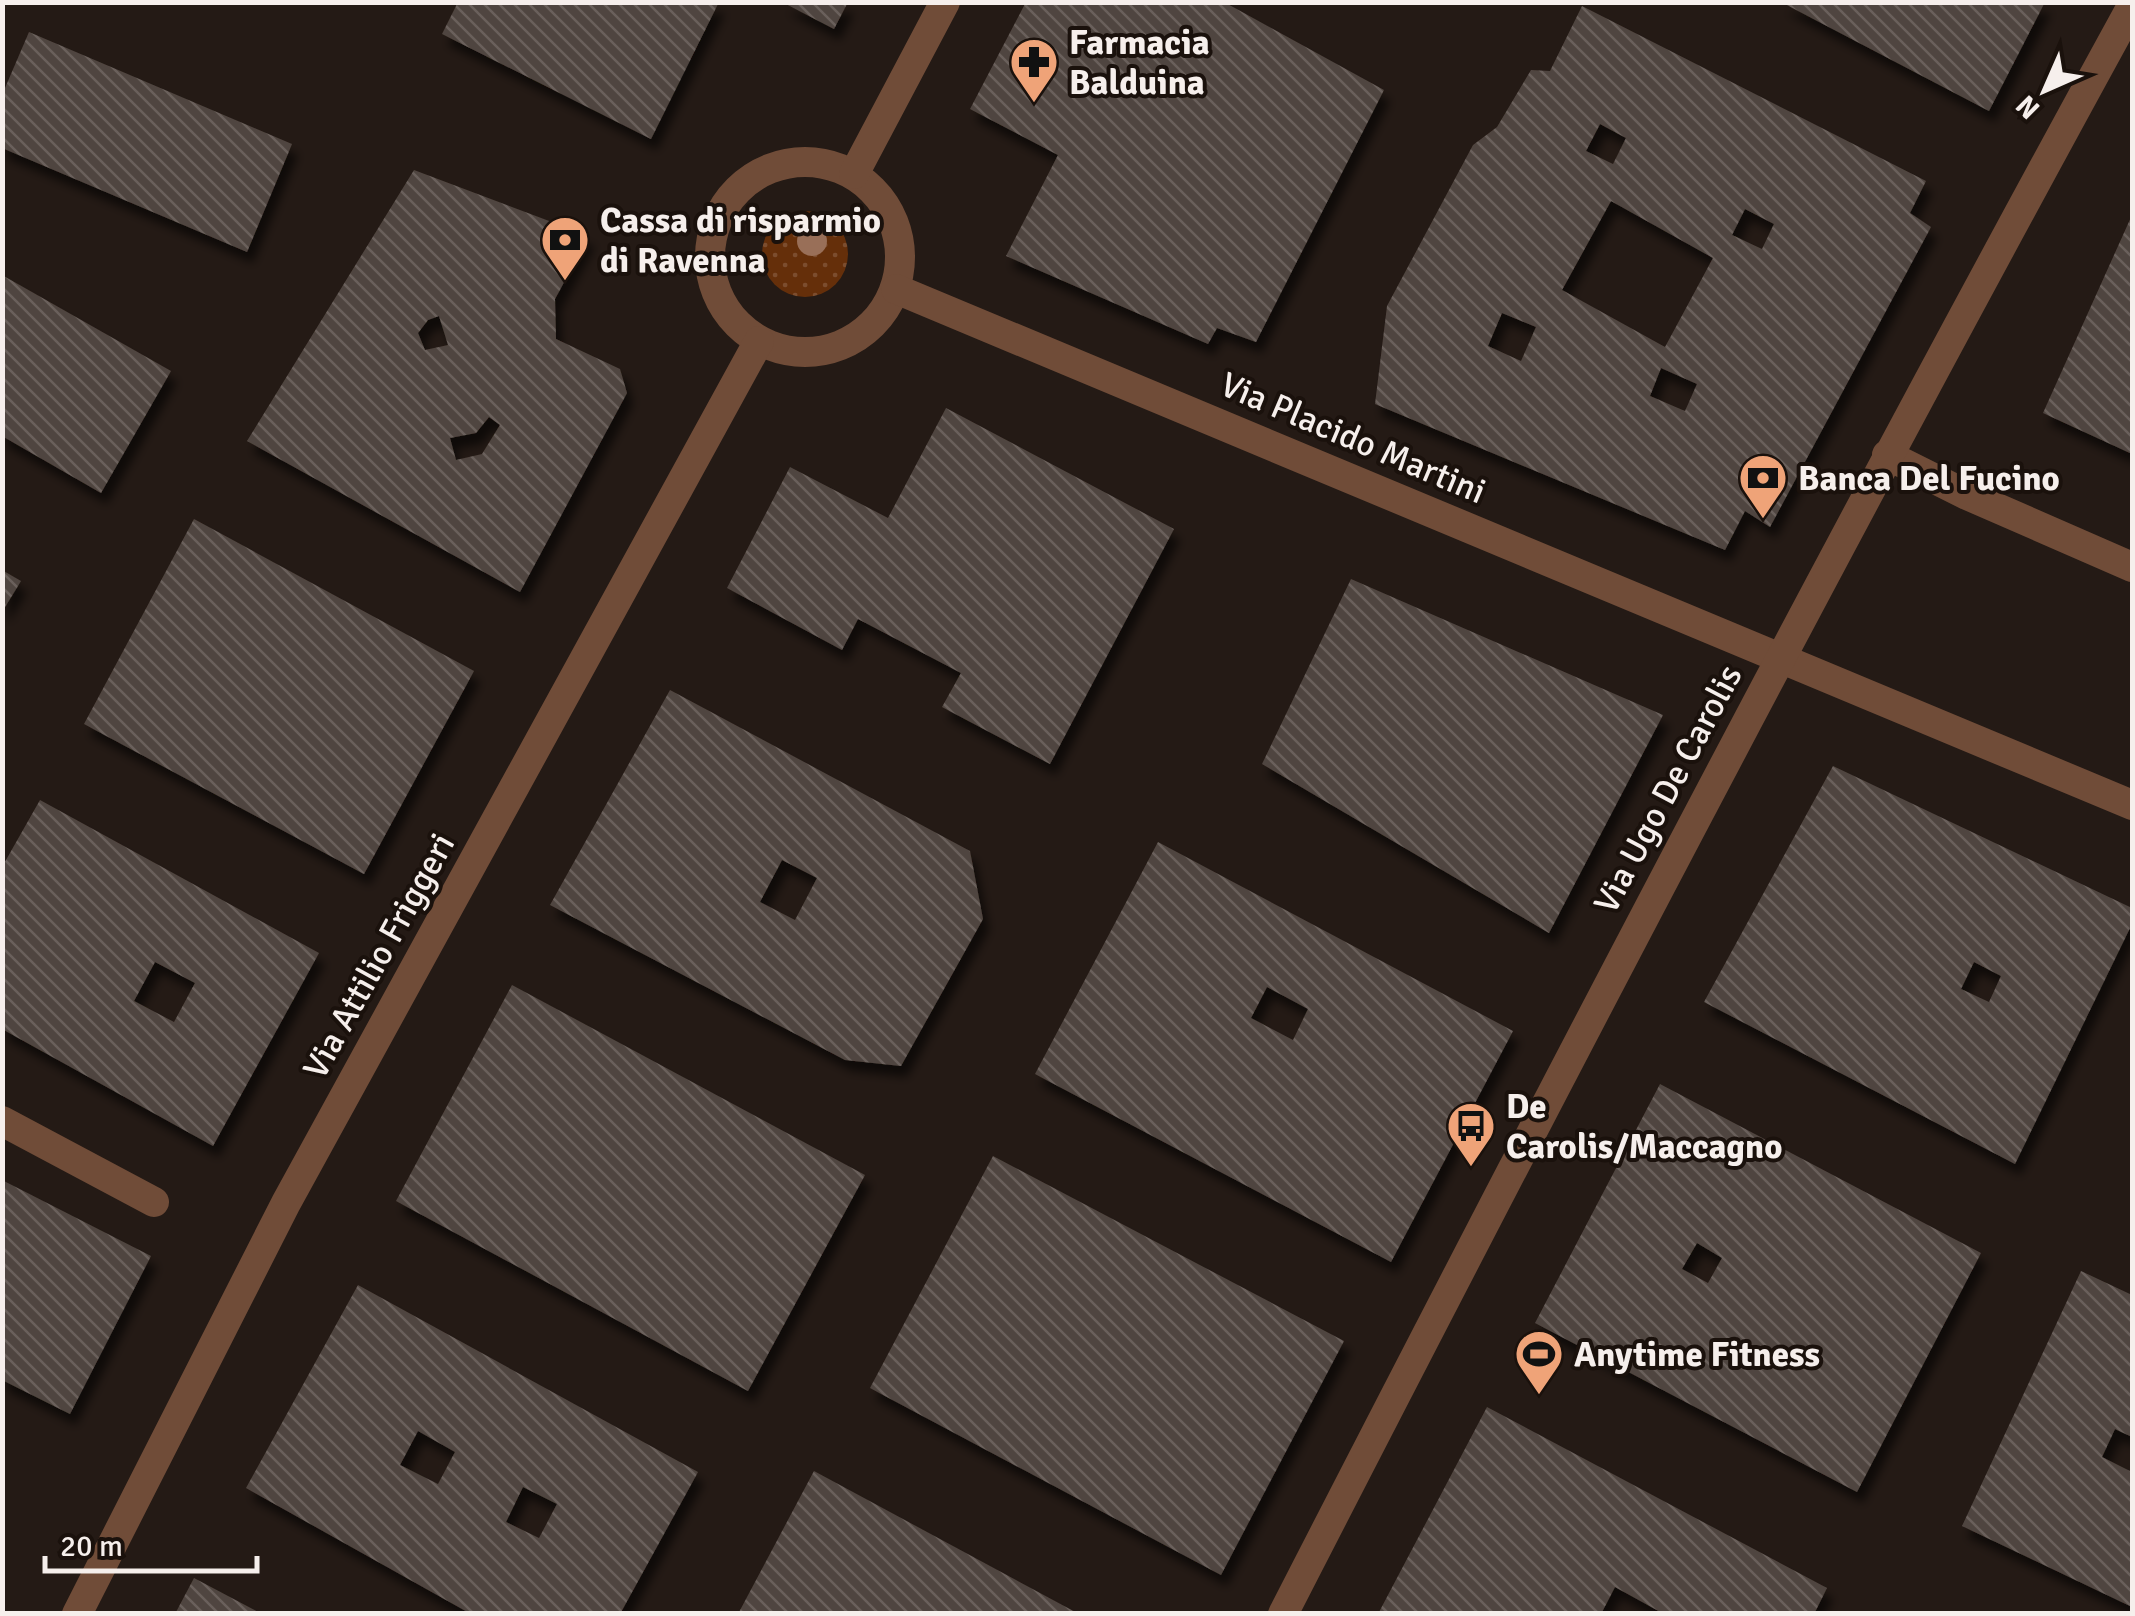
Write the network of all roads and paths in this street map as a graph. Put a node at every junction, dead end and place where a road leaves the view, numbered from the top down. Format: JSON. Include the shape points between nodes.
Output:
{"nodes":[{"id":1,"x":945,"y":2,"type":"edge"},
{"id":2,"x":2132,"y":6,"type":"edge"},
{"id":3,"x":854,"y":174,"type":"junction"},
{"id":4,"x":896,"y":288,"type":"junction"},
{"id":5,"x":759,"y":341,"type":"junction"},
{"id":6,"x":1888,"y":455,"type":"junction"},
{"id":7,"x":2132,"y":567,"type":"edge"},
{"id":8,"x":1780,"y":656,"type":"junction"},
{"id":9,"x":2132,"y":805,"type":"edge"},
{"id":10,"x":2,"y":1121,"type":"edge"},
{"id":11,"x":154,"y":1202,"type":"dead end"},
{"id":12,"x":76,"y":1614,"type":"edge"},
{"id":13,"x":1283,"y":1614,"type":"edge"}],
"edges":[{"from":1,"to":3,"type":"street"},
{"from":2,"to":6,"type":"street","name":"Via Ugo De Carolis"},
{"from":3,"to":4,"type":"street","via":[[896,224]]},
{"from":3,"to":5,"type":"street","via":[[826,163],[765,169],[720,212],[711,269],[720,298]]},
{"from":4,"to":5,"type":"street","via":[[880,318],[840,345],[791,351]]},
{"from":4,"to":8,"type":"street","name":"Via Placido Martini"},
{"from":5,"to":12,"type":"street","name":"Via Attilio Friggeri","via":[[286,1203]]},
{"from":6,"to":7,"type":"street"},
{"from":6,"to":8,"type":"street","name":"Via Ugo De Carolis"},
{"from":8,"to":9,"type":"street","name":"Via Placido Martini"},
{"from":8,"to":13,"type":"street","name":"Via Ugo De Carolis"},
{"from":10,"to":11,"type":"street"}]}
